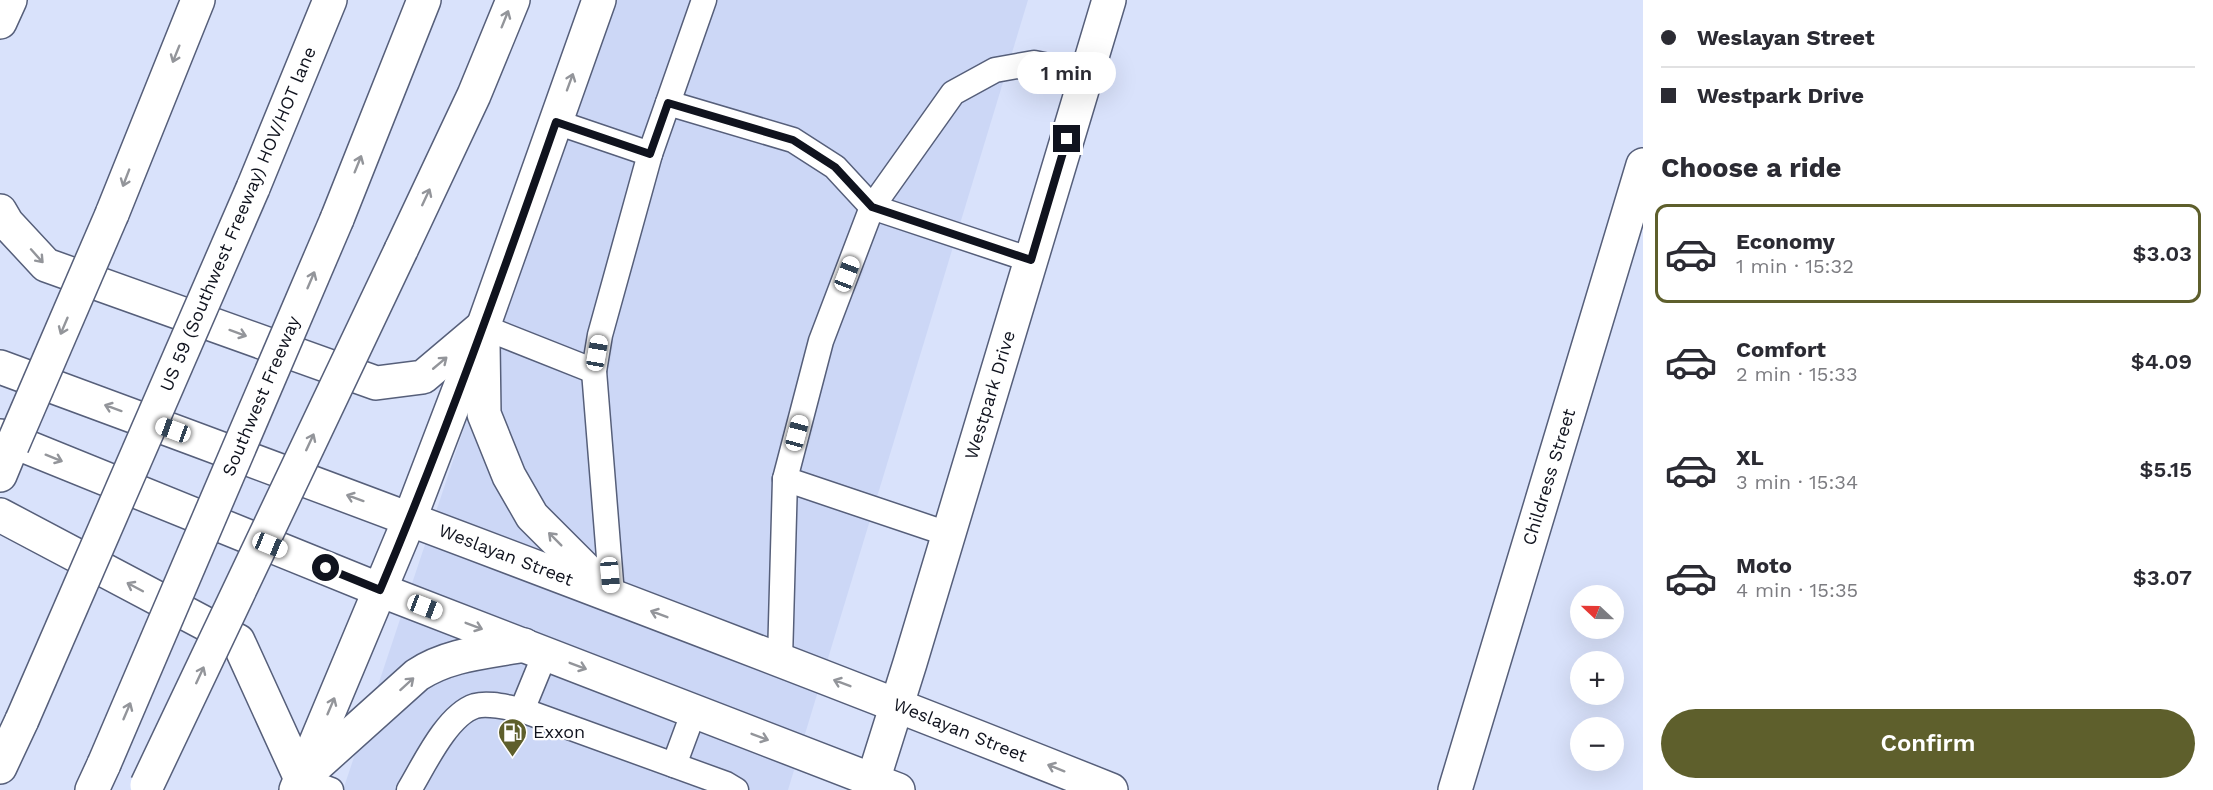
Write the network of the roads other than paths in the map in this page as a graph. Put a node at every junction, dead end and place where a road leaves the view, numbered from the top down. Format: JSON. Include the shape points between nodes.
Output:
{"nodes":[{"id":1,"x":10,"y":0,"type":"edge"},
{"id":2,"x":198,"y":0,"type":"edge"},
{"id":3,"x":330,"y":0,"type":"edge"},
{"id":4,"x":424,"y":0,"type":"edge"},
{"id":5,"x":513,"y":0,"type":"edge"},
{"id":6,"x":599,"y":0,"type":"edge"},
{"id":7,"x":704,"y":0,"type":"edge"},
{"id":8,"x":1109,"y":0,"type":"edge"},
{"id":9,"x":0,"y":22,"type":"edge"},
{"id":10,"x":1087,"y":74,"type":"junction"},
{"id":11,"x":668,"y":103,"type":"junction"},
{"id":12,"x":556,"y":122,"type":"junction"},
{"id":13,"x":650,"y":154,"type":"junction"},
{"id":14,"x":1643,"y":165,"type":"edge"},
{"id":15,"x":872,"y":207,"type":"junction"},
{"id":16,"x":0,"y":211,"type":"edge"},
{"id":17,"x":1031,"y":260,"type":"junction"},
{"id":18,"x":483,"y":327,"type":"junction"},
{"id":19,"x":0,"y":367,"type":"edge"},
{"id":20,"x":594,"y":371,"type":"junction"},
{"id":21,"x":0,"y":436,"type":"edge"},
{"id":22,"x":0,"y":475,"type":"edge"},
{"id":23,"x":785,"y":479,"type":"junction"},
{"id":24,"x":0,"y":515,"type":"edge"},
{"id":25,"x":410,"y":518,"type":"junction"},
{"id":26,"x":948,"y":534,"type":"junction"},
{"id":27,"x":380,"y":590,"type":"junction"},
{"id":28,"x":612,"y":595,"type":"junction"},
{"id":29,"x":534,"y":649,"type":"junction"},
{"id":30,"x":780,"y":660,"type":"junction"},
{"id":31,"x":896,"y":704,"type":"junction"},
{"id":32,"x":522,"y":710,"type":"junction"},
{"id":33,"x":694,"y":711,"type":"junction"},
{"id":34,"x":674,"y":765,"type":"junction"},
{"id":35,"x":0,"y":767,"type":"edge"},
{"id":36,"x":98,"y":777,"type":"edge"},
{"id":37,"x":309,"y":786,"type":"edge"},
{"id":38,"x":880,"y":787,"type":"edge"},
{"id":39,"x":146,"y":788,"type":"edge"},
{"id":40,"x":409,"y":790,"type":"edge"},
{"id":41,"x":736,"y":790,"type":"edge"},
{"id":42,"x":1111,"y":790,"type":"edge"},
{"id":43,"x":1455,"y":790,"type":"edge"}],
"edges":[{"from":1,"to":9,"type":"main road"},
{"from":2,"to":22,"type":"main road","one_way":true,"bridge":true},
{"from":3,"to":35,"type":"main road","name":"US 59 (Southwest Freeway) HOV/HOT lane","bridge":true,"via":[[253,188]]},
{"from":36,"to":4,"type":"main road","name":"Southwest Freeway","one_way":true,"bridge":true,"via":[[337,219]]},
{"from":39,"to":5,"type":"main road","one_way":true,"bridge":true,"via":[[474,95]]},
{"from":12,"to":6,"type":"main road","one_way":true},
{"from":7,"to":11,"type":"lane"},
{"from":8,"to":10,"type":"main road","name":"Westpark Drive"},
{"from":10,"to":15,"type":"lane","via":[[1034,63],[995,70],[952,93]]},
{"from":10,"to":17,"type":"main road","name":"Westpark Drive"},
{"from":11,"to":13,"type":"lane"},
{"from":11,"to":15,"type":"lane","via":[[793,140],[835,167]]},
{"from":12,"to":13,"type":"lane"},
{"from":12,"to":18,"type":"main road"},
{"from":13,"to":20,"type":"lane","via":[[600,335]]},
{"from":14,"to":43,"type":"main road","name":"Childress Street"},
{"from":15,"to":17,"type":"lane"},
{"from":15,"to":23,"type":"lane","via":[[821,341]]},
{"from":16,"to":18,"type":"main road","one_way":true,"via":[[46,265],[376,383],[423,377]]},
{"from":17,"to":26,"type":"main road","name":"Westpark Drive"},
{"from":18,"to":20,"type":"lane"},
{"from":18,"to":25,"type":"main road"},
{"from":28,"to":18,"type":"main road","one_way":true,"via":[[532,516],[509,476],[484,414]]},
{"from":25,"to":19,"type":"main road","name":"Weslayan Street","one_way":true},
{"from":20,"to":28,"type":"lane"},
{"from":21,"to":27,"type":"main road","one_way":true},
{"from":23,"to":26,"type":"lane"},
{"from":23,"to":30,"type":"lane"},
{"from":37,"to":24,"type":"main road","one_way":true,"via":[[238,641]]},
{"from":25,"to":27,"type":"main road"},
{"from":25,"to":28,"type":"main road","name":"Weslayan Street"},
{"from":26,"to":31,"type":"main road","name":"Westpark Drive"},
{"from":27,"to":29,"type":"main road","one_way":true},
{"from":37,"to":27,"type":"main road","one_way":true},
{"from":30,"to":28,"type":"main road","name":"Weslayan Street","one_way":true},
{"from":29,"to":32,"type":"lane"},
{"from":29,"to":33,"type":"main road","one_way":true},
{"from":37,"to":29,"type":"main road","one_way":true,"via":[[429,667],[445,659]]},
{"from":31,"to":30,"type":"main road","name":"Weslayan Street","one_way":true},
{"from":31,"to":38,"type":"main road","name":"Westpark Drive"},
{"from":42,"to":31,"type":"main road","name":"Weslayan Street","one_way":true},
{"from":32,"to":34,"type":"lane"},
{"from":32,"to":40,"type":"lane","via":[[476,706],[456,717]]},
{"from":33,"to":34,"type":"lane"},
{"from":33,"to":38,"type":"main road","one_way":true},
{"from":34,"to":41,"type":"lane"}]}
